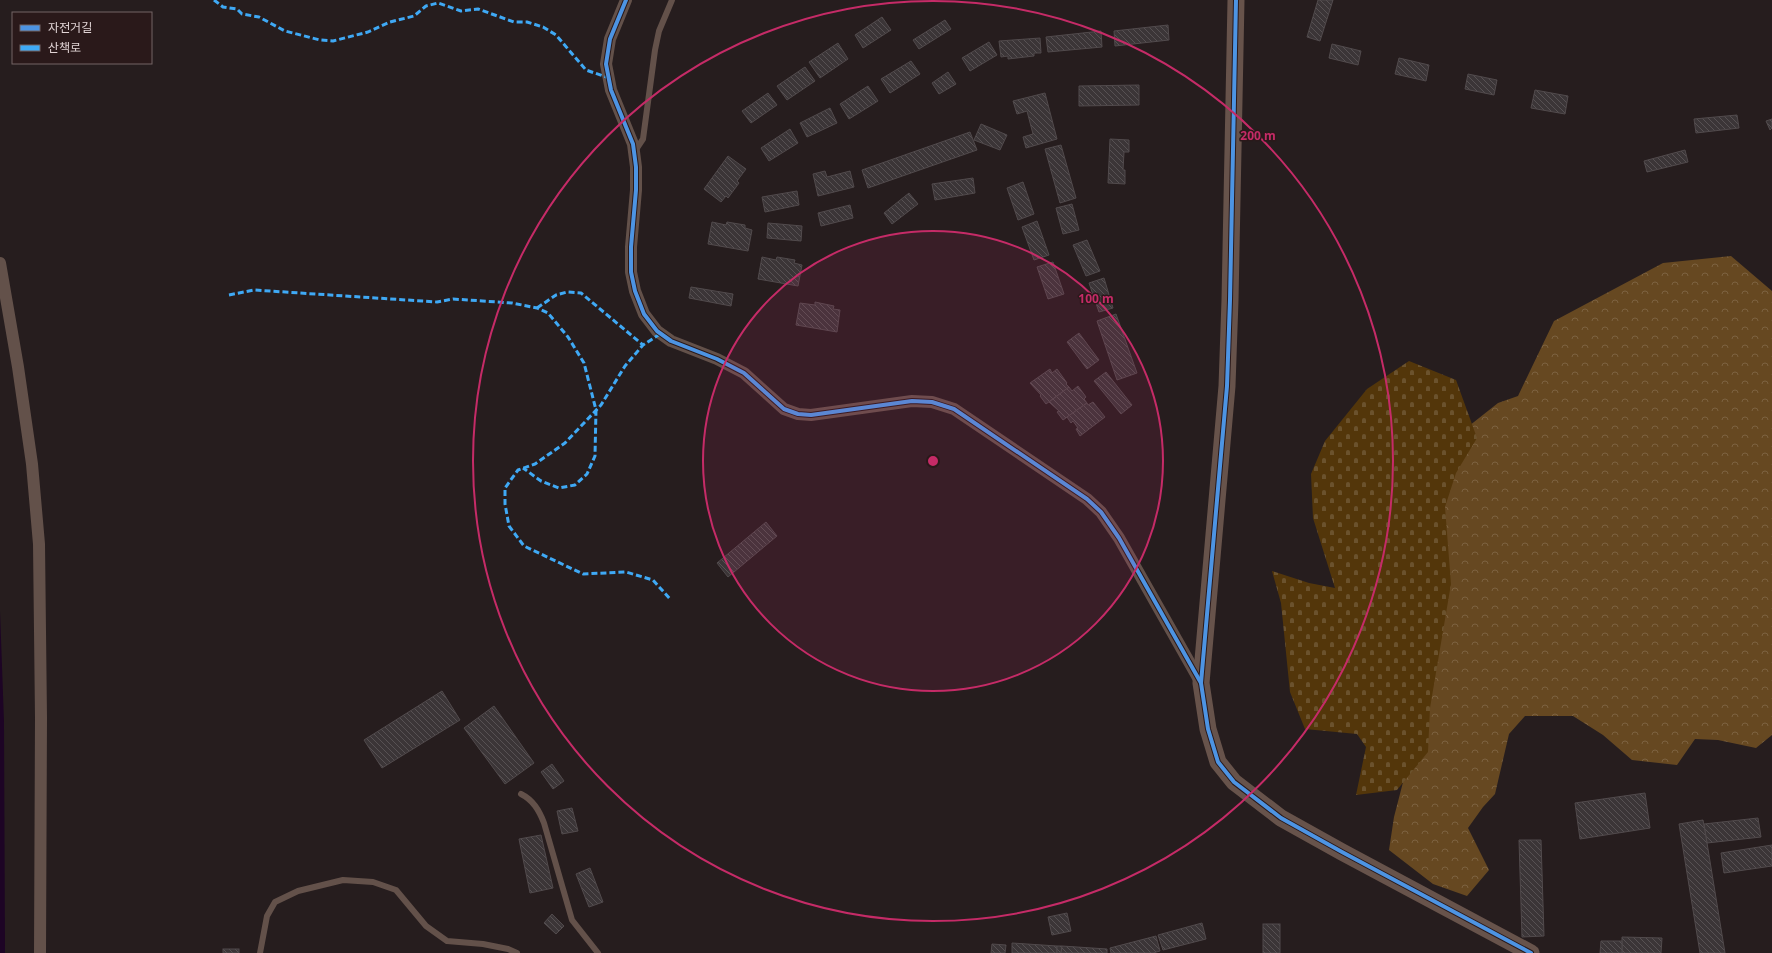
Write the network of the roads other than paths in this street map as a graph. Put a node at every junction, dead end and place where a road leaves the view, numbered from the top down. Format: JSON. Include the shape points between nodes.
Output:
{"nodes":[{"id":1,"x":626,"y":0,"type":"edge"},
{"id":2,"x":672,"y":0,"type":"edge"},
{"id":3,"x":1236,"y":0,"type":"edge"},
{"id":4,"x":634,"y":153,"type":"junction"},
{"id":5,"x":0,"y":263,"type":"edge"},
{"id":6,"x":1201,"y":683,"type":"junction"},
{"id":7,"x":521,"y":794,"type":"dead end"},
{"id":8,"x":40,"y":953,"type":"edge"},
{"id":9,"x":260,"y":953,"type":"edge"},
{"id":10,"x":517,"y":953,"type":"edge"},
{"id":11,"x":598,"y":953,"type":"edge"},
{"id":12,"x":1531,"y":953,"type":"edge"}],
"edges":[{"from":1,"to":4,"type":"street","via":[[610,39],[606,64],[611,90],[633,144]]},
{"from":2,"to":4,"type":"lane","via":[[659,31],[655,50],[643,139]]},
{"from":3,"to":6,"type":"street","via":[[1227,386]]},
{"from":4,"to":6,"type":"street","via":[[636,190],[631,272],[644,314],[657,331],[670,341],[717,359],[744,373],[784,409],[798,414],[811,415],[912,401],[932,402],[954,409],[1088,499],[1100,512],[1119,538]]},
{"from":5,"to":8,"type":"street","via":[[32,464],[39,544]]},
{"from":6,"to":12,"type":"street","via":[[1208,729],[1218,762],[1234,782],[1288,822]]},
{"from":7,"to":11,"type":"lane","via":[[538,808],[572,920]]},
{"from":9,"to":10,"type":"lane","via":[[267,916],[275,902],[298,891],[343,880],[373,882],[396,890],[426,926],[447,941],[483,944]]}]}
